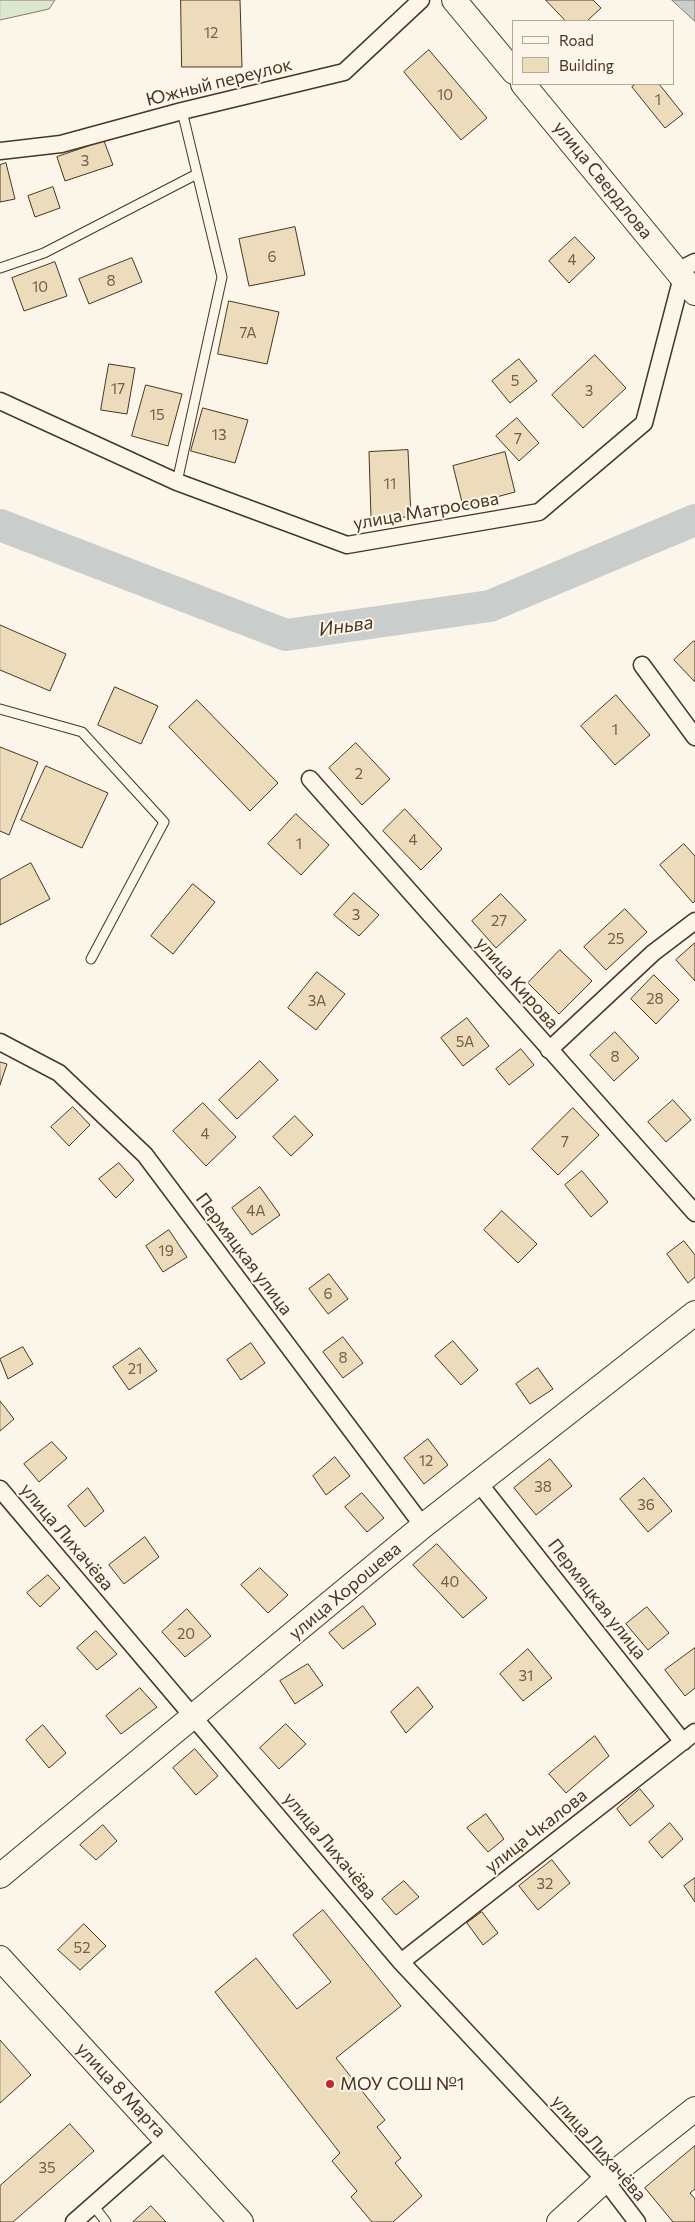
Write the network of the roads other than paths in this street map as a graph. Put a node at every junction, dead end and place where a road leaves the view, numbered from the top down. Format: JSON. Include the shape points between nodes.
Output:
{"nodes":[{"id":1,"x":421,"y":0,"type":"edge"},
{"id":2,"x":454,"y":0,"type":"edge"},
{"id":3,"x":512,"y":70,"type":"edge"},
{"id":4,"x":524,"y":85,"type":"edge"},
{"id":5,"x":182,"y":111,"type":"junction"},
{"id":6,"x":0,"y":151,"type":"edge"},
{"id":7,"x":197,"y":174,"type":"junction"},
{"id":8,"x":0,"y":268,"type":"edge"},
{"id":9,"x":687,"y":276,"type":"edge"},
{"id":10,"x":0,"y":401,"type":"edge"},
{"id":11,"x":177,"y":482,"type":"junction"},
{"id":12,"x":642,"y":665,"type":"dead end"},
{"id":13,"x":0,"y":709,"type":"edge"},
{"id":14,"x":695,"y":737,"type":"edge"},
{"id":15,"x":310,"y":779,"type":"dead end"},
{"id":16,"x":695,"y":921,"type":"edge"},
{"id":17,"x":91,"y":958,"type":"dead end"},
{"id":18,"x":0,"y":1042,"type":"edge"},
{"id":19,"x":549,"y":1050,"type":"junction"},
{"id":20,"x":695,"y":1213,"type":"edge"},
{"id":21,"x":695,"y":1313,"type":"edge"},
{"id":22,"x":478,"y":1482,"type":"junction"},
{"id":23,"x":0,"y":1489,"type":"edge"},
{"id":24,"x":423,"y":1526,"type":"junction"},
{"id":25,"x":194,"y":1717,"type":"junction"},
{"id":26,"x":689,"y":1737,"type":"edge"},
{"id":27,"x":0,"y":1876,"type":"edge"},
{"id":28,"x":0,"y":1958,"type":"edge"},
{"id":29,"x":401,"y":1962,"type":"junction"},
{"id":30,"x":695,"y":2109,"type":"edge"},
{"id":31,"x":167,"y":2140,"type":"junction"},
{"id":32,"x":605,"y":2180,"type":"junction"},
{"id":33,"x":93,"y":2205,"type":"junction"},
{"id":34,"x":74,"y":2222,"type":"edge"},
{"id":35,"x":106,"y":2222,"type":"edge"},
{"id":36,"x":241,"y":2222,"type":"edge"},
{"id":37,"x":559,"y":2222,"type":"edge"},
{"id":38,"x":637,"y":2222,"type":"edge"}],
"edges":[{"from":1,"to":5,"type":"street","name":"Южный переулок","via":[[344,72]]},
{"from":2,"to":3,"type":"street"},
{"from":4,"to":9,"type":"street","name":"улица Свердлова"},
{"from":5,"to":6,"type":"street","name":"Южный переулок","via":[[61,144]]},
{"from":5,"to":7,"type":"lane"},
{"from":7,"to":8,"type":"lane","via":[[44,253]]},
{"from":7,"to":11,"type":"lane","via":[[222,277]]},
{"from":9,"to":11,"type":"street","name":"улица Матросова","via":[[644,424],[539,512],[348,545]]},
{"from":10,"to":11,"type":"street","name":"улица Матросова"},
{"from":12,"to":14,"type":"street"},
{"from":13,"to":17,"type":"lane","via":[[82,732],[164,822]]},
{"from":15,"to":19,"type":"street","name":"улица Кирова"},
{"from":16,"to":19,"type":"street","via":[[653,953]]},
{"from":18,"to":24,"type":"street","name":"Пермяцкая улица","via":[[59,1073],[145,1155]]},
{"from":19,"to":20,"type":"street","name":"улица Кирова"},
{"from":21,"to":22,"type":"street","name":"улица Хорошева"},
{"from":22,"to":24,"type":"street","name":"улица Хорошева"},
{"from":22,"to":26,"type":"street","name":"Пермяцкая улица"},
{"from":23,"to":25,"type":"street","name":"улица Лихачёва"},
{"from":24,"to":25,"type":"street","name":"улица Хорошева"},
{"from":25,"to":27,"type":"street","name":"улица Хорошева"},
{"from":25,"to":29,"type":"street","name":"улица Лихачёва"},
{"from":26,"to":29,"type":"street","name":"улица Чкалова"},
{"from":28,"to":31,"type":"street","name":"улица 8 Марта"},
{"from":29,"to":32,"type":"street","name":"улица Лихачёва"},
{"from":30,"to":32,"type":"street"},
{"from":31,"to":33,"type":"street"},
{"from":31,"to":36,"type":"street","name":"улица 8 Марта"},
{"from":32,"to":37,"type":"street"},
{"from":32,"to":38,"type":"street","name":"улица Лихачёва"},
{"from":33,"to":34,"type":"street"},
{"from":33,"to":35,"type":"lane"}]}
